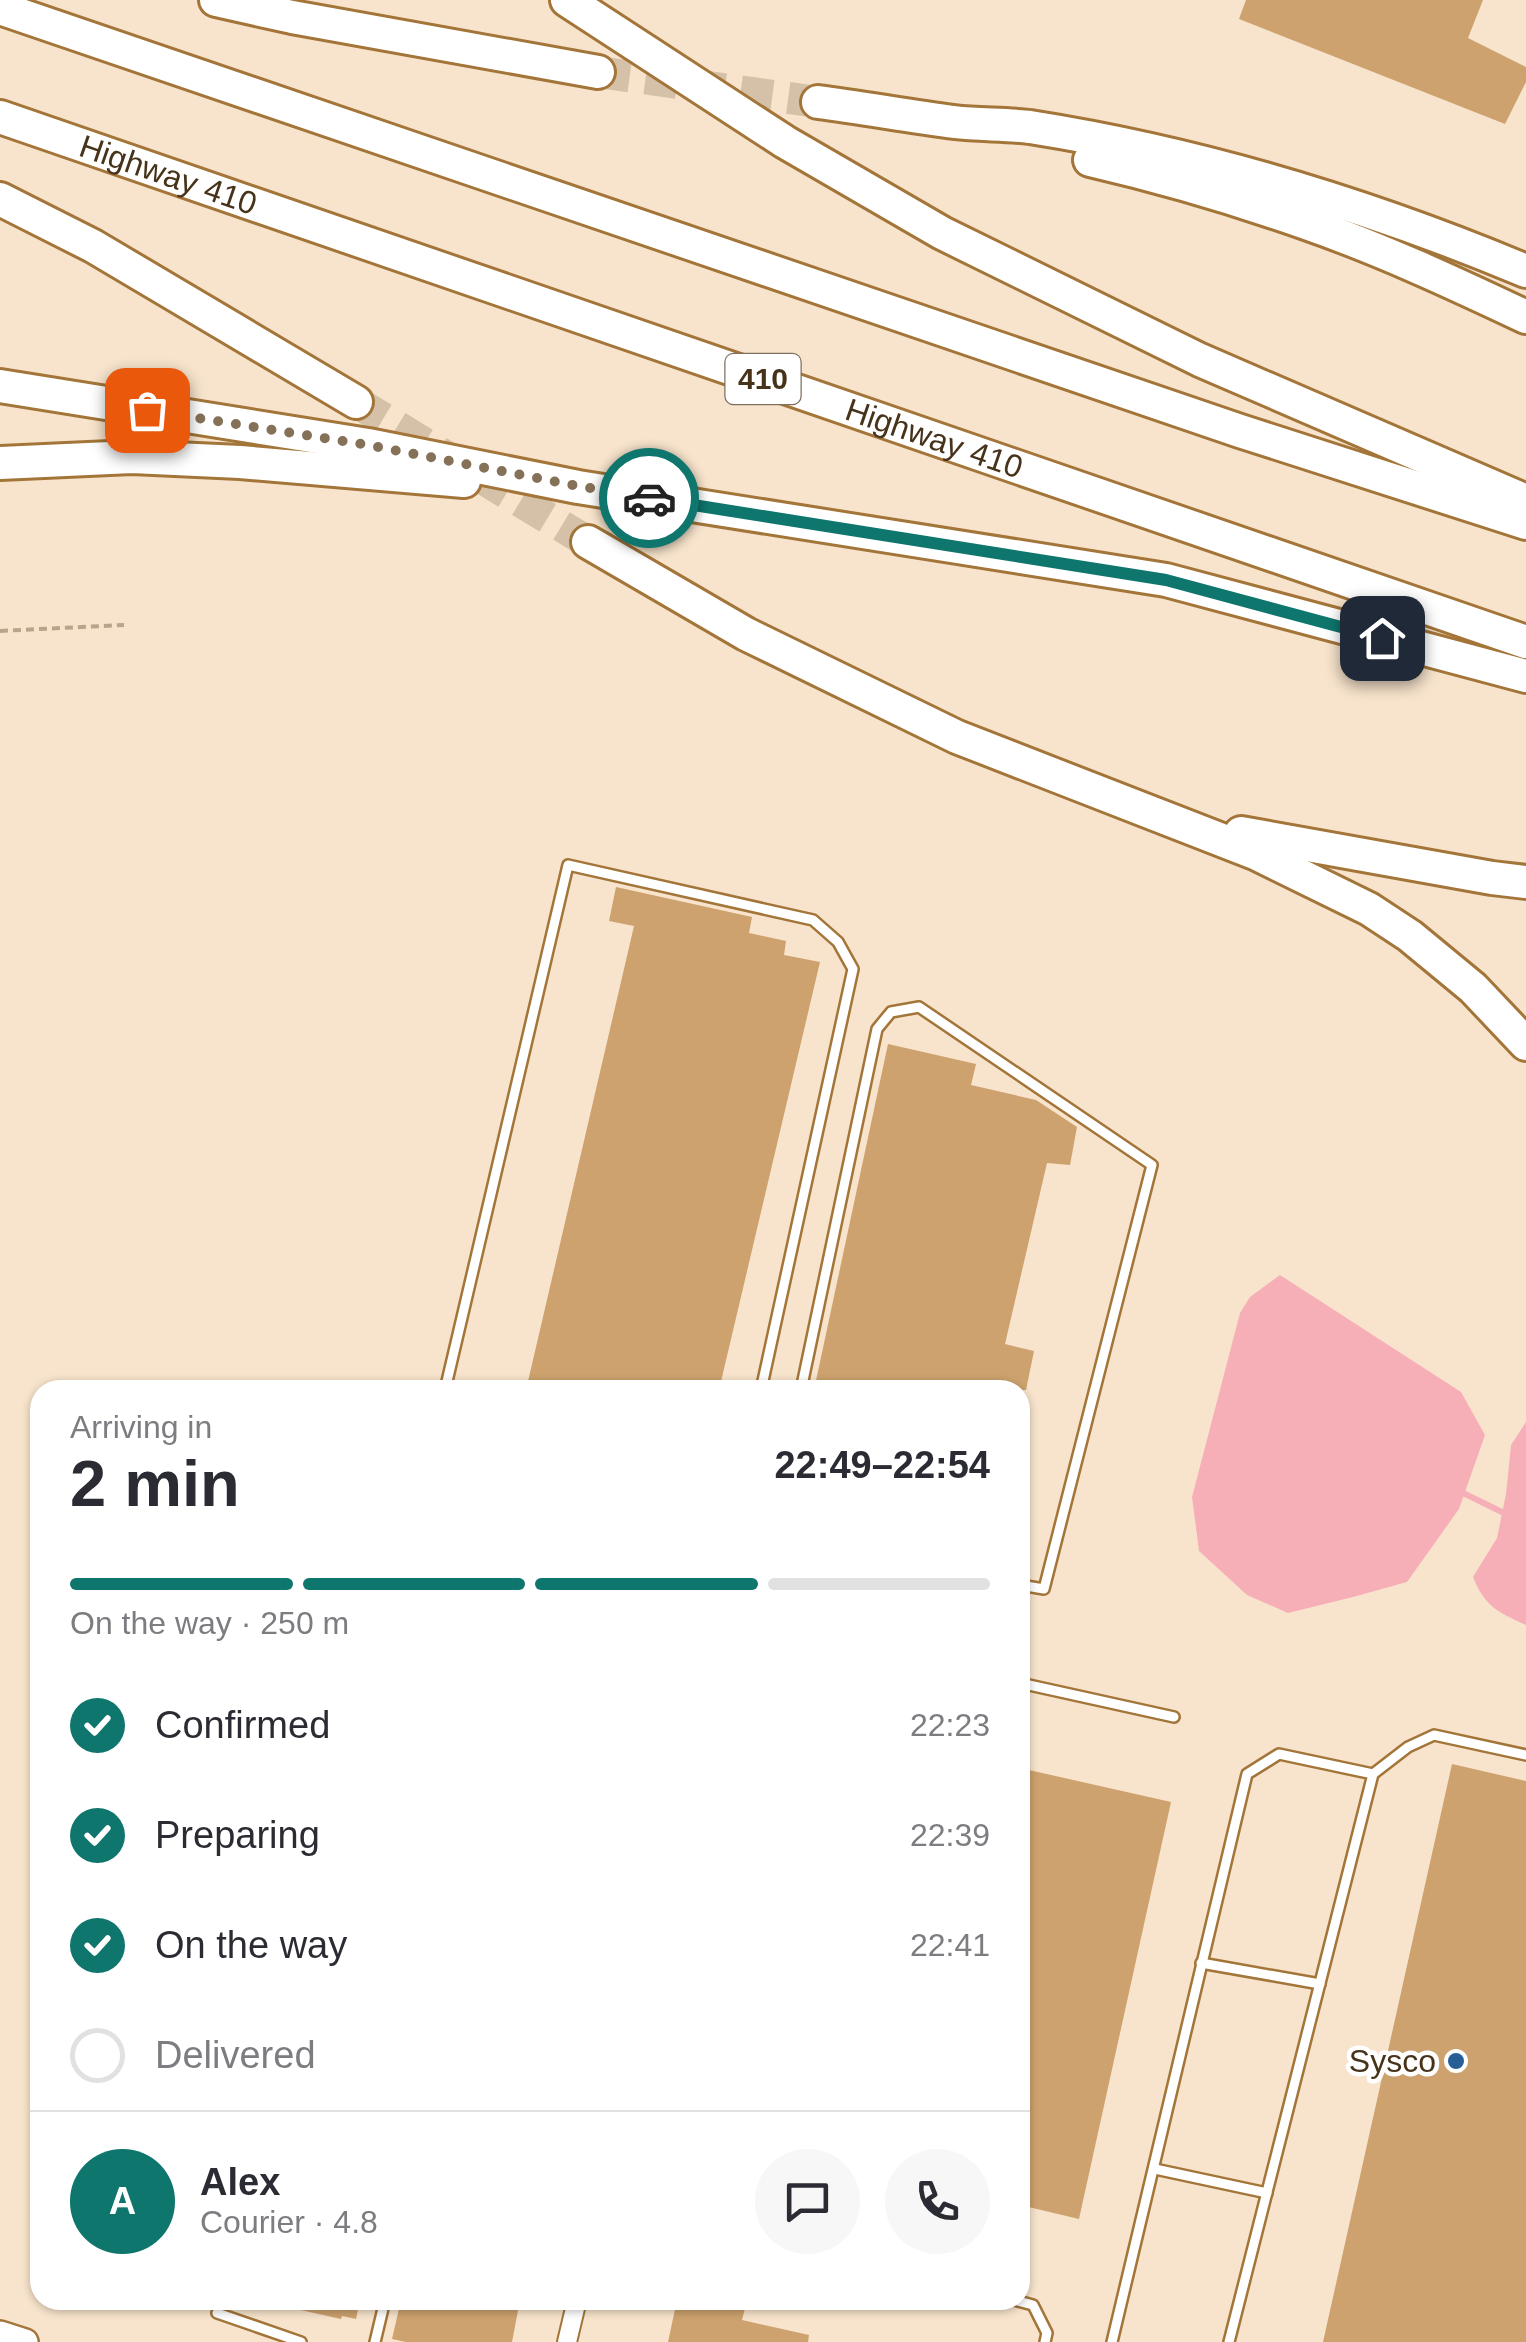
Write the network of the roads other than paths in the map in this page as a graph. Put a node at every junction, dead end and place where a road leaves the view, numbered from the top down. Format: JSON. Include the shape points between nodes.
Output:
{"nodes":[{"id":1,"x":216,"y":0,"type":"edge"},
{"id":2,"x":567,"y":0,"type":"edge"},
{"id":3,"x":0,"y":8,"type":"edge"},
{"id":4,"x":598,"y":72,"type":"tunnel mouth"},
{"id":5,"x":818,"y":102,"type":"tunnel mouth"},
{"id":6,"x":0,"y":117,"type":"edge"},
{"id":7,"x":956,"y":122,"type":"junction"},
{"id":8,"x":0,"y":199,"type":"edge"},
{"id":9,"x":1526,"y":271,"type":"edge"},
{"id":10,"x":1526,"y":317,"type":"edge"},
{"id":11,"x":0,"y":386,"type":"edge"},
{"id":12,"x":356,"y":402,"type":"tunnel mouth"},
{"id":13,"x":0,"y":463,"type":"edge"},
{"id":14,"x":578,"y":486,"type":"junction"},
{"id":15,"x":1526,"y":502,"type":"edge"},
{"id":16,"x":1526,"y":523,"type":"edge"},
{"id":17,"x":588,"y":542,"type":"tunnel mouth"},
{"id":18,"x":1526,"y":642,"type":"edge"},
{"id":19,"x":1526,"y":676,"type":"edge"},
{"id":20,"x":1178,"y":821,"type":"junction"},
{"id":21,"x":1526,"y":882,"type":"edge"},
{"id":22,"x":1526,"y":1044,"type":"edge"},
{"id":23,"x":447,"y":1380,"type":"edge"},
{"id":24,"x":763,"y":1380,"type":"edge"},
{"id":25,"x":803,"y":1380,"type":"edge"},
{"id":26,"x":1030,"y":1587,"type":"edge"},
{"id":27,"x":1030,"y":1684,"type":"edge"},
{"id":28,"x":1174,"y":1717,"type":"dead end"},
{"id":29,"x":1526,"y":1755,"type":"edge"},
{"id":30,"x":1373,"y":1774,"type":"junction"},
{"id":31,"x":1202,"y":1962,"type":"junction"},
{"id":32,"x":1320,"y":1984,"type":"junction"},
{"id":33,"x":1155,"y":2169,"type":"junction"},
{"id":34,"x":1267,"y":2194,"type":"junction"},
{"id":35,"x":1030,"y":2305,"type":"edge"},
{"id":36,"x":383,"y":2310,"type":"edge"},
{"id":37,"x":575,"y":2310,"type":"edge"},
{"id":38,"x":217,"y":2313,"type":"dead end"},
{"id":39,"x":0,"y":2334,"type":"edge"},
{"id":40,"x":25,"y":2342,"type":"edge"},
{"id":41,"x":300,"y":2342,"type":"edge"},
{"id":42,"x":376,"y":2342,"type":"edge"},
{"id":43,"x":567,"y":2342,"type":"edge"},
{"id":44,"x":1045,"y":2342,"type":"edge"},
{"id":45,"x":1112,"y":2342,"type":"edge"},
{"id":46,"x":1230,"y":2342,"type":"edge"}],
"edges":[{"from":1,"to":4,"type":"highway"},
{"from":2,"to":15,"type":"highway","via":[[785,142],[942,232],[1200,360]]},
{"from":3,"to":16,"type":"highway","via":[[1240,432]]},
{"from":5,"to":7,"type":"highway"},
{"from":6,"to":18,"type":"highway","name":"Highway 410","number":"410"},
{"from":7,"to":9,"type":"highway","via":[[1027,127],[1233,169]]},
{"from":7,"to":10,"type":"highway","via":[[1308,223]]},
{"from":8,"to":12,"type":"highway","via":[[94,246]]},
{"from":11,"to":14,"type":"highway"},
{"from":13,"to":14,"type":"highway","via":[[240,462]]},
{"from":14,"to":19,"type":"highway","via":[[1166,580]]},
{"from":17,"to":20,"type":"highway","via":[[746,634],[957,737]]},
{"from":20,"to":21,"type":"highway"},
{"from":20,"to":22,"type":"highway","via":[[1369,909],[1472,988]]},
{"from":23,"to":24,"type":"lane","via":[[568,865],[813,920],[838,942],[853,968]]},
{"from":25,"to":26,"type":"lane","via":[[877,1029],[891,1012],[919,1006],[1152,1166],[1044,1589]]},
{"from":27,"to":28,"type":"lane"},
{"from":29,"to":30,"type":"lane","via":[[1434,1734]]},
{"from":30,"to":31,"type":"lane","via":[[1279,1754],[1247,1774]]},
{"from":30,"to":32,"type":"lane"},
{"from":31,"to":32,"type":"lane"},
{"from":31,"to":33,"type":"lane"},
{"from":32,"to":34,"type":"lane"},
{"from":33,"to":34,"type":"lane"},
{"from":33,"to":45,"type":"lane"},
{"from":34,"to":46,"type":"lane"},
{"from":35,"to":44,"type":"lane","via":[[1048,2333]]},
{"from":36,"to":42,"type":"lane"},
{"from":37,"to":43,"type":"street"},
{"from":38,"to":41,"type":"lane"},
{"from":39,"to":40,"type":"main road"}]}
